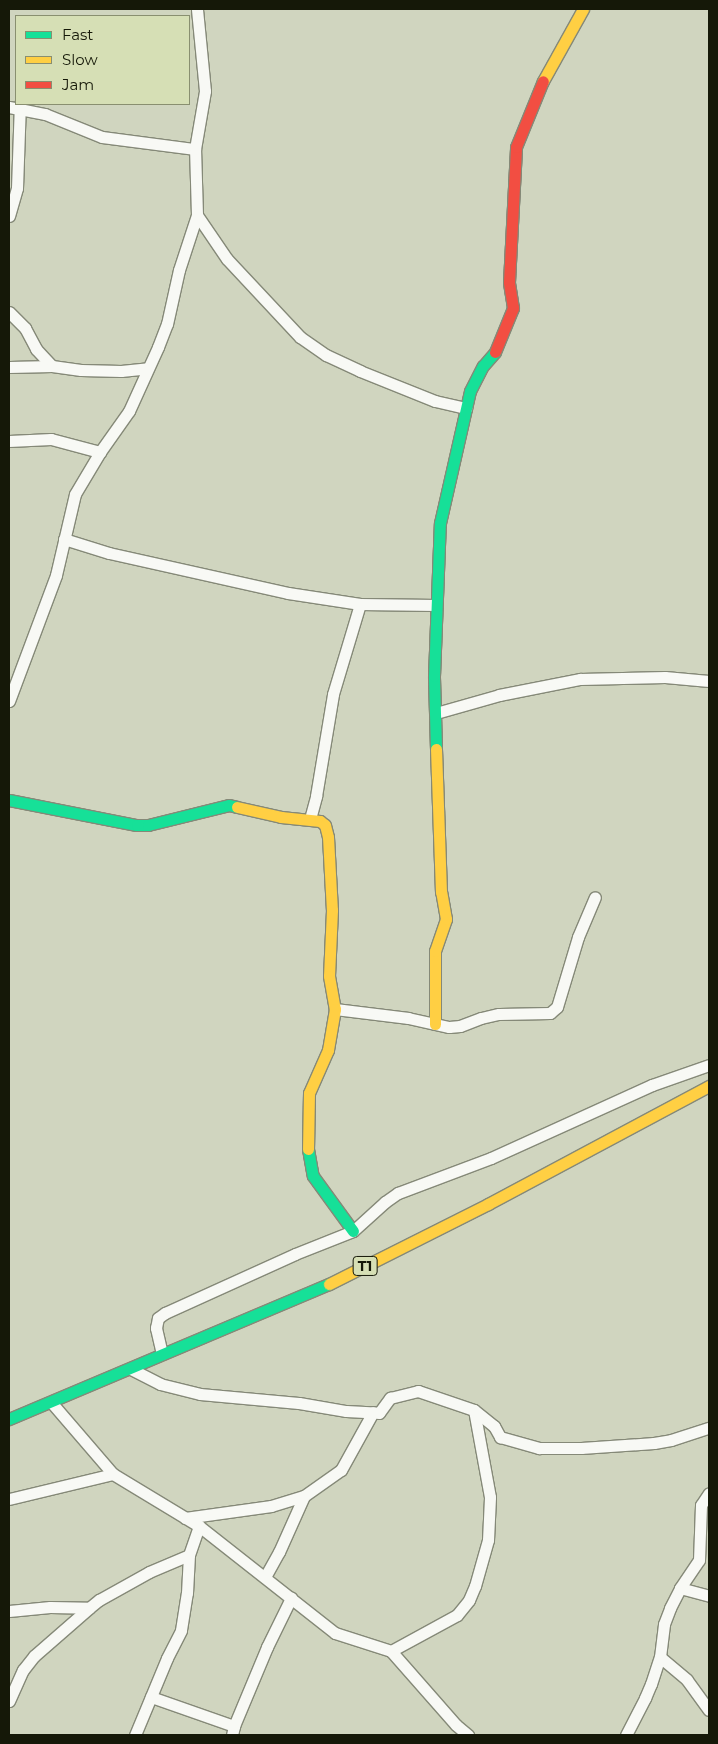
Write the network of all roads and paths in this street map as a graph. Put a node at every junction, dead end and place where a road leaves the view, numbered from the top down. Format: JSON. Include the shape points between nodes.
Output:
{"nodes":[{"id":1,"x":196,"y":9,"type":"edge"},
{"id":2,"x":583,"y":9,"type":"edge"},
{"id":3,"x":16,"y":107,"type":"edge"},
{"id":4,"x":195,"y":149,"type":"junction"},
{"id":5,"x":197,"y":215,"type":"junction"},
{"id":6,"x":9,"y":216,"type":"edge"},
{"id":7,"x":9,"y":312,"type":"edge"},
{"id":8,"x":52,"y":366,"type":"junction"},
{"id":9,"x":9,"y":367,"type":"edge"},
{"id":10,"x":148,"y":368,"type":"junction"},
{"id":11,"x":466,"y":408,"type":"junction"},
{"id":12,"x":9,"y":441,"type":"edge"},
{"id":13,"x":100,"y":452,"type":"junction"},
{"id":14,"x":64,"y":539,"type":"junction"},
{"id":15,"x":360,"y":604,"type":"junction"},
{"id":16,"x":436,"y":605,"type":"junction"},
{"id":17,"x":709,"y":681,"type":"edge"},
{"id":18,"x":9,"y":701,"type":"edge"},
{"id":19,"x":436,"y":713,"type":"junction"},
{"id":20,"x":9,"y":800,"type":"edge"},
{"id":21,"x":310,"y":819,"type":"junction"},
{"id":22,"x":595,"y":897,"type":"dead end"},
{"id":23,"x":335,"y":1009,"type":"junction"},
{"id":24,"x":435,"y":1024,"type":"junction"},
{"id":25,"x":709,"y":1065,"type":"edge"},
{"id":26,"x":709,"y":1086,"type":"edge"},
{"id":27,"x":353,"y":1231,"type":"junction"},
{"id":28,"x":162,"y":1354,"type":"junction"},
{"id":29,"x":131,"y":1369,"type":"junction"},
{"id":30,"x":51,"y":1402,"type":"junction"},
{"id":31,"x":474,"y":1410,"type":"junction"},
{"id":32,"x":373,"y":1412,"type":"junction"},
{"id":33,"x":9,"y":1419,"type":"edge"},
{"id":34,"x":709,"y":1428,"type":"edge"},
{"id":35,"x":113,"y":1474,"type":"junction"},
{"id":36,"x":709,"y":1493,"type":"edge"},
{"id":37,"x":304,"y":1496,"type":"junction"},
{"id":38,"x":9,"y":1499,"type":"edge"},
{"id":39,"x":185,"y":1518,"type":"junction"},
{"id":40,"x":199,"y":1526,"type":"junction"},
{"id":41,"x":189,"y":1555,"type":"junction"},
{"id":42,"x":265,"y":1577,"type":"junction"},
{"id":43,"x":680,"y":1588,"type":"junction"},
{"id":44,"x":709,"y":1596,"type":"edge"},
{"id":45,"x":291,"y":1598,"type":"junction"},
{"id":46,"x":90,"y":1608,"type":"junction"},
{"id":47,"x":9,"y":1611,"type":"edge"},
{"id":48,"x":391,"y":1651,"type":"junction"},
{"id":49,"x":660,"y":1657,"type":"junction"},
{"id":50,"x":151,"y":1697,"type":"junction"},
{"id":51,"x":9,"y":1701,"type":"edge"},
{"id":52,"x":709,"y":1710,"type":"edge"},
{"id":53,"x":233,"y":1730,"type":"edge"},
{"id":54,"x":135,"y":1735,"type":"edge"},
{"id":55,"x":468,"y":1735,"type":"edge"},
{"id":56,"x":626,"y":1735,"type":"edge"}],
"edges":[{"from":1,"to":4,"type":"street","via":[[205,91]]},
{"from":2,"to":11,"type":"main road","via":[[541,84],[516,147],[509,282],[513,308],[495,352],[483,366],[470,391]]},
{"from":3,"to":4,"type":"street","via":[[45,114],[102,137]]},
{"from":3,"to":6,"type":"street","via":[[17,188]]},
{"from":4,"to":5,"type":"street"},
{"from":5,"to":10,"type":"street","via":[[178,270],[167,324]]},
{"from":5,"to":11,"type":"street","via":[[227,259],[300,337],[326,355],[368,374],[434,400]]},
{"from":7,"to":8,"type":"street","via":[[25,328],[36,349]]},
{"from":8,"to":9,"type":"street"},
{"from":8,"to":10,"type":"street","via":[[111,371]]},
{"from":10,"to":13,"type":"street","via":[[118,429]]},
{"from":11,"to":16,"type":"main road","via":[[440,523]]},
{"from":12,"to":13,"type":"street","via":[[51,439]]},
{"from":13,"to":14,"type":"street","via":[[76,494]]},
{"from":14,"to":15,"type":"street","via":[[108,554],[288,593]]},
{"from":14,"to":18,"type":"street","via":[[56,575]]},
{"from":15,"to":16,"type":"street"},
{"from":15,"to":21,"type":"street","via":[[333,694]]},
{"from":16,"to":19,"type":"main road"},
{"from":17,"to":19,"type":"street","via":[[665,677],[580,679],[498,695]]},
{"from":19,"to":24,"type":"main road","via":[[441,892],[446,919],[435,951]]},
{"from":20,"to":21,"type":"main road","via":[[137,825],[229,805],[281,817]]},
{"from":21,"to":23,"type":"main road","via":[[325,825],[328,837],[332,910],[329,976]]},
{"from":22,"to":24,"type":"street","via":[[578,937],[554,1012],[499,1014],[460,1026]]},
{"from":23,"to":24,"type":"street"},
{"from":23,"to":27,"type":"main road","via":[[328,1050],[309,1092],[308,1151],[313,1176]]},
{"from":25,"to":27,"type":"street","via":[[652,1085],[490,1158],[398,1193]]},
{"from":26,"to":28,"type":"main road","number":"T1","via":[[330,1284]]},
{"from":27,"to":28,"type":"street","via":[[161,1315],[156,1328]]},
{"from":28,"to":29,"type":"main road","number":"T1"},
{"from":29,"to":30,"type":"main road","number":"T1"},
{"from":29,"to":32,"type":"street","via":[[160,1384],[200,1394]]},
{"from":30,"to":33,"type":"main road","number":"T1"},
{"from":30,"to":35,"type":"street"},
{"from":31,"to":32,"type":"street","via":[[418,1391],[390,1398],[379,1413]]},
{"from":31,"to":34,"type":"street","via":[[494,1426],[500,1437],[539,1448],[654,1443]]},
{"from":31,"to":48,"type":"street","via":[[490,1498],[488,1540],[475,1586],[458,1616]]},
{"from":32,"to":37,"type":"street","via":[[341,1470]]},
{"from":35,"to":38,"type":"street"},
{"from":35,"to":39,"type":"street"},
{"from":36,"to":43,"type":"street","via":[[701,1506],[699,1560]]},
{"from":37,"to":39,"type":"street","via":[[271,1506]]},
{"from":37,"to":42,"type":"street"},
{"from":39,"to":40,"type":"street"},
{"from":40,"to":41,"type":"street"},
{"from":40,"to":42,"type":"street"},
{"from":41,"to":46,"type":"street","via":[[149,1572]]},
{"from":41,"to":50,"type":"street","via":[[181,1630]]},
{"from":42,"to":45,"type":"street"},
{"from":43,"to":44,"type":"street"},
{"from":43,"to":49,"type":"street","via":[[664,1624]]},
{"from":45,"to":48,"type":"street","via":[[335,1633]]},
{"from":45,"to":53,"type":"street"},
{"from":46,"to":47,"type":"street"},
{"from":46,"to":51,"type":"street","via":[[34,1656],[23,1670]]},
{"from":48,"to":55,"type":"street"},
{"from":49,"to":52,"type":"street","via":[[687,1680]]},
{"from":49,"to":56,"type":"street","via":[[646,1698]]},
{"from":50,"to":53,"type":"street"},
{"from":50,"to":54,"type":"street"}]}
